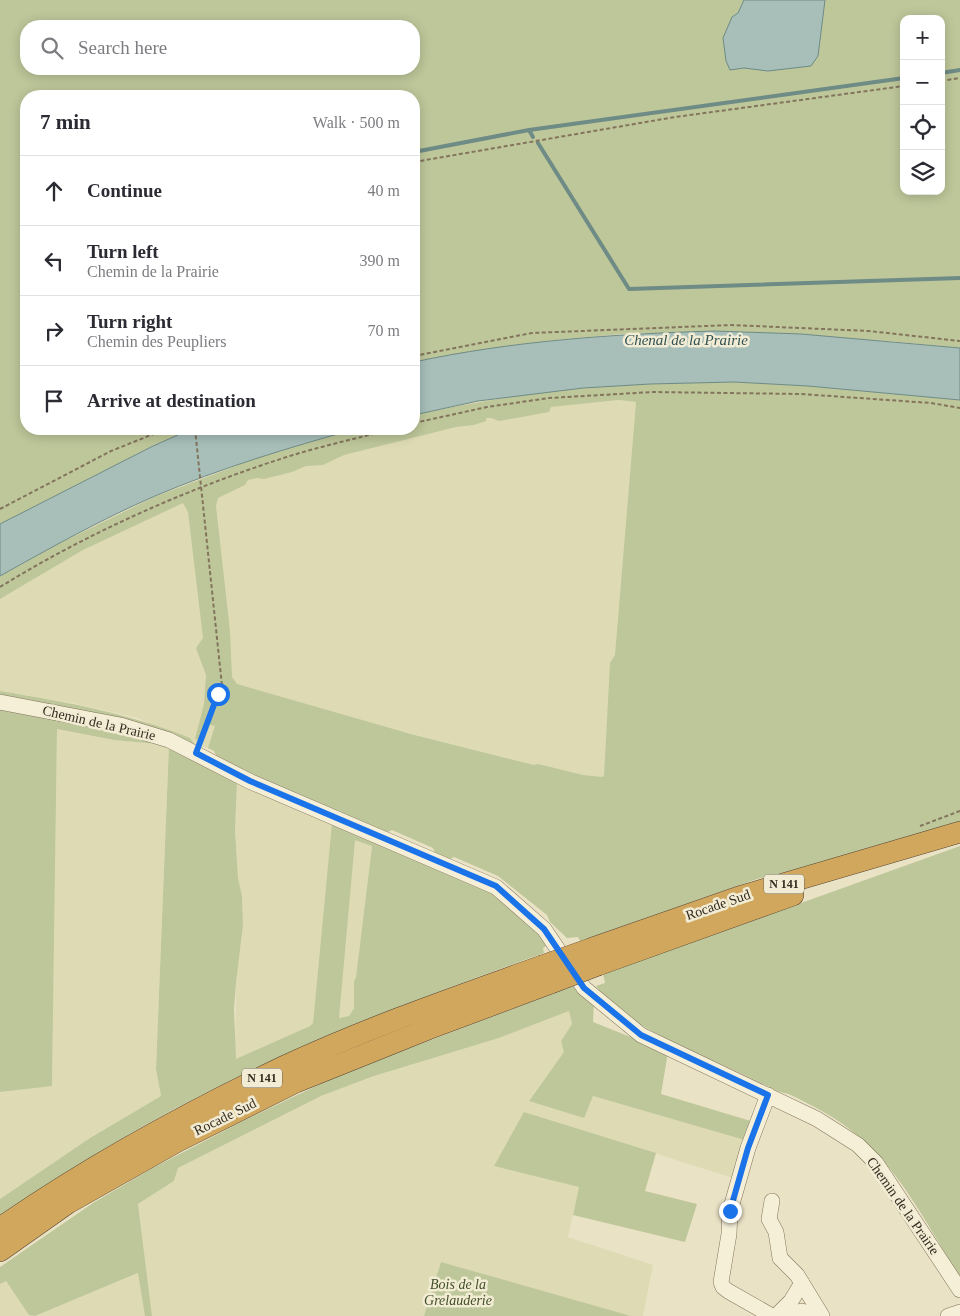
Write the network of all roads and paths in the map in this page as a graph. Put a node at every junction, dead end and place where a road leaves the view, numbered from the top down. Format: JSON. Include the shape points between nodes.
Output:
{"nodes":[{"id":1,"x":960,"y":78,"type":"edge"},
{"id":2,"x":945,"y":80,"type":"edge"},
{"id":3,"x":900,"y":87,"type":"edge"},
{"id":4,"x":420,"y":161,"type":"edge"},
{"id":5,"x":960,"y":341,"type":"edge"},
{"id":6,"x":420,"y":355,"type":"edge"},
{"id":7,"x":960,"y":408,"type":"edge"},
{"id":8,"x":420,"y":422,"type":"edge"},
{"id":9,"x":151,"y":435,"type":"edge"},
{"id":10,"x":196,"y":435,"type":"edge"},
{"id":11,"x":369,"y":435,"type":"edge"},
{"id":12,"x":201,"y":487,"type":"junction"},
{"id":13,"x":0,"y":509,"type":"edge"},
{"id":14,"x":0,"y":586,"type":"edge"},
{"id":15,"x":0,"y":702,"type":"edge"},
{"id":16,"x":196,"y":753,"type":"junction"},
{"id":17,"x":960,"y":833,"type":"edge"},
{"id":18,"x":547,"y":975,"type":"junction"},
{"id":19,"x":768,"y":1095,"type":"junction"},
{"id":20,"x":772,"y":1201,"type":"dead end"},
{"id":21,"x":0,"y":1228,"type":"edge"},
{"id":22,"x":0,"y":1251,"type":"edge"},
{"id":23,"x":802,"y":1283,"type":"junction"},
{"id":24,"x":960,"y":1290,"type":"edge"},
{"id":25,"x":960,"y":1312,"type":"edge"},
{"id":26,"x":772,"y":1316,"type":"edge"},
{"id":27,"x":778,"y":1316,"type":"edge"},
{"id":28,"x":816,"y":1316,"type":"edge"},
{"id":29,"x":822,"y":1316,"type":"edge"},
{"id":30,"x":948,"y":1316,"type":"edge"}],
"edges":[{"from":1,"to":2,"type":"path"},
{"from":3,"to":4,"type":"path","via":[[675,117]]},
{"from":5,"to":6,"type":"path","via":[[869,332],[730,325],[532,333]]},
{"from":7,"to":8,"type":"path","via":[[801,394],[652,392],[549,398]]},
{"from":9,"to":13,"type":"path","via":[[111,451]]},
{"from":10,"to":12,"type":"path"},
{"from":11,"to":12,"type":"path","via":[[294,455]]},
{"from":12,"to":14,"type":"path","via":[[123,521]]},
{"from":12,"to":16,"type":"path","via":[[222,686]]},
{"from":15,"to":16,"type":"street","name":"Chemin de la Prairie","via":[[148,733]]},
{"from":16,"to":19,"type":"street","name":"Chemin de la Prairie","via":[[250,781],[496,886],[544,929],[584,988],[641,1035]]},
{"from":17,"to":18,"type":"highway","name":"Rocade Sud","number":"N 141","bridge":true},
{"from":18,"to":21,"type":"highway","name":"Rocade Sud","number":"N 141","via":[[408,1015],[286,1066],[164,1127],[52,1193]]},
{"from":18,"to":22,"type":"highway","name":"Rocade Sud","number":"N 141","via":[[428,1030],[296,1082],[178,1141],[68,1203]]},
{"from":19,"to":24,"type":"street","name":"Chemin de la Prairie","via":[[817,1119],[858,1145],[876,1163]]},
{"from":19,"to":26,"type":"street","via":[[748,1148],[730,1211],[720,1282],[728,1291]]},
{"from":20,"to":23,"type":"street","via":[[769,1219],[776,1232],[780,1258]]},
{"from":23,"to":27,"type":"street"},
{"from":23,"to":29,"type":"street"},
{"from":25,"to":30,"type":"street"},
{"from":27,"to":28,"type":"street","via":[[802,1310]]}]}
